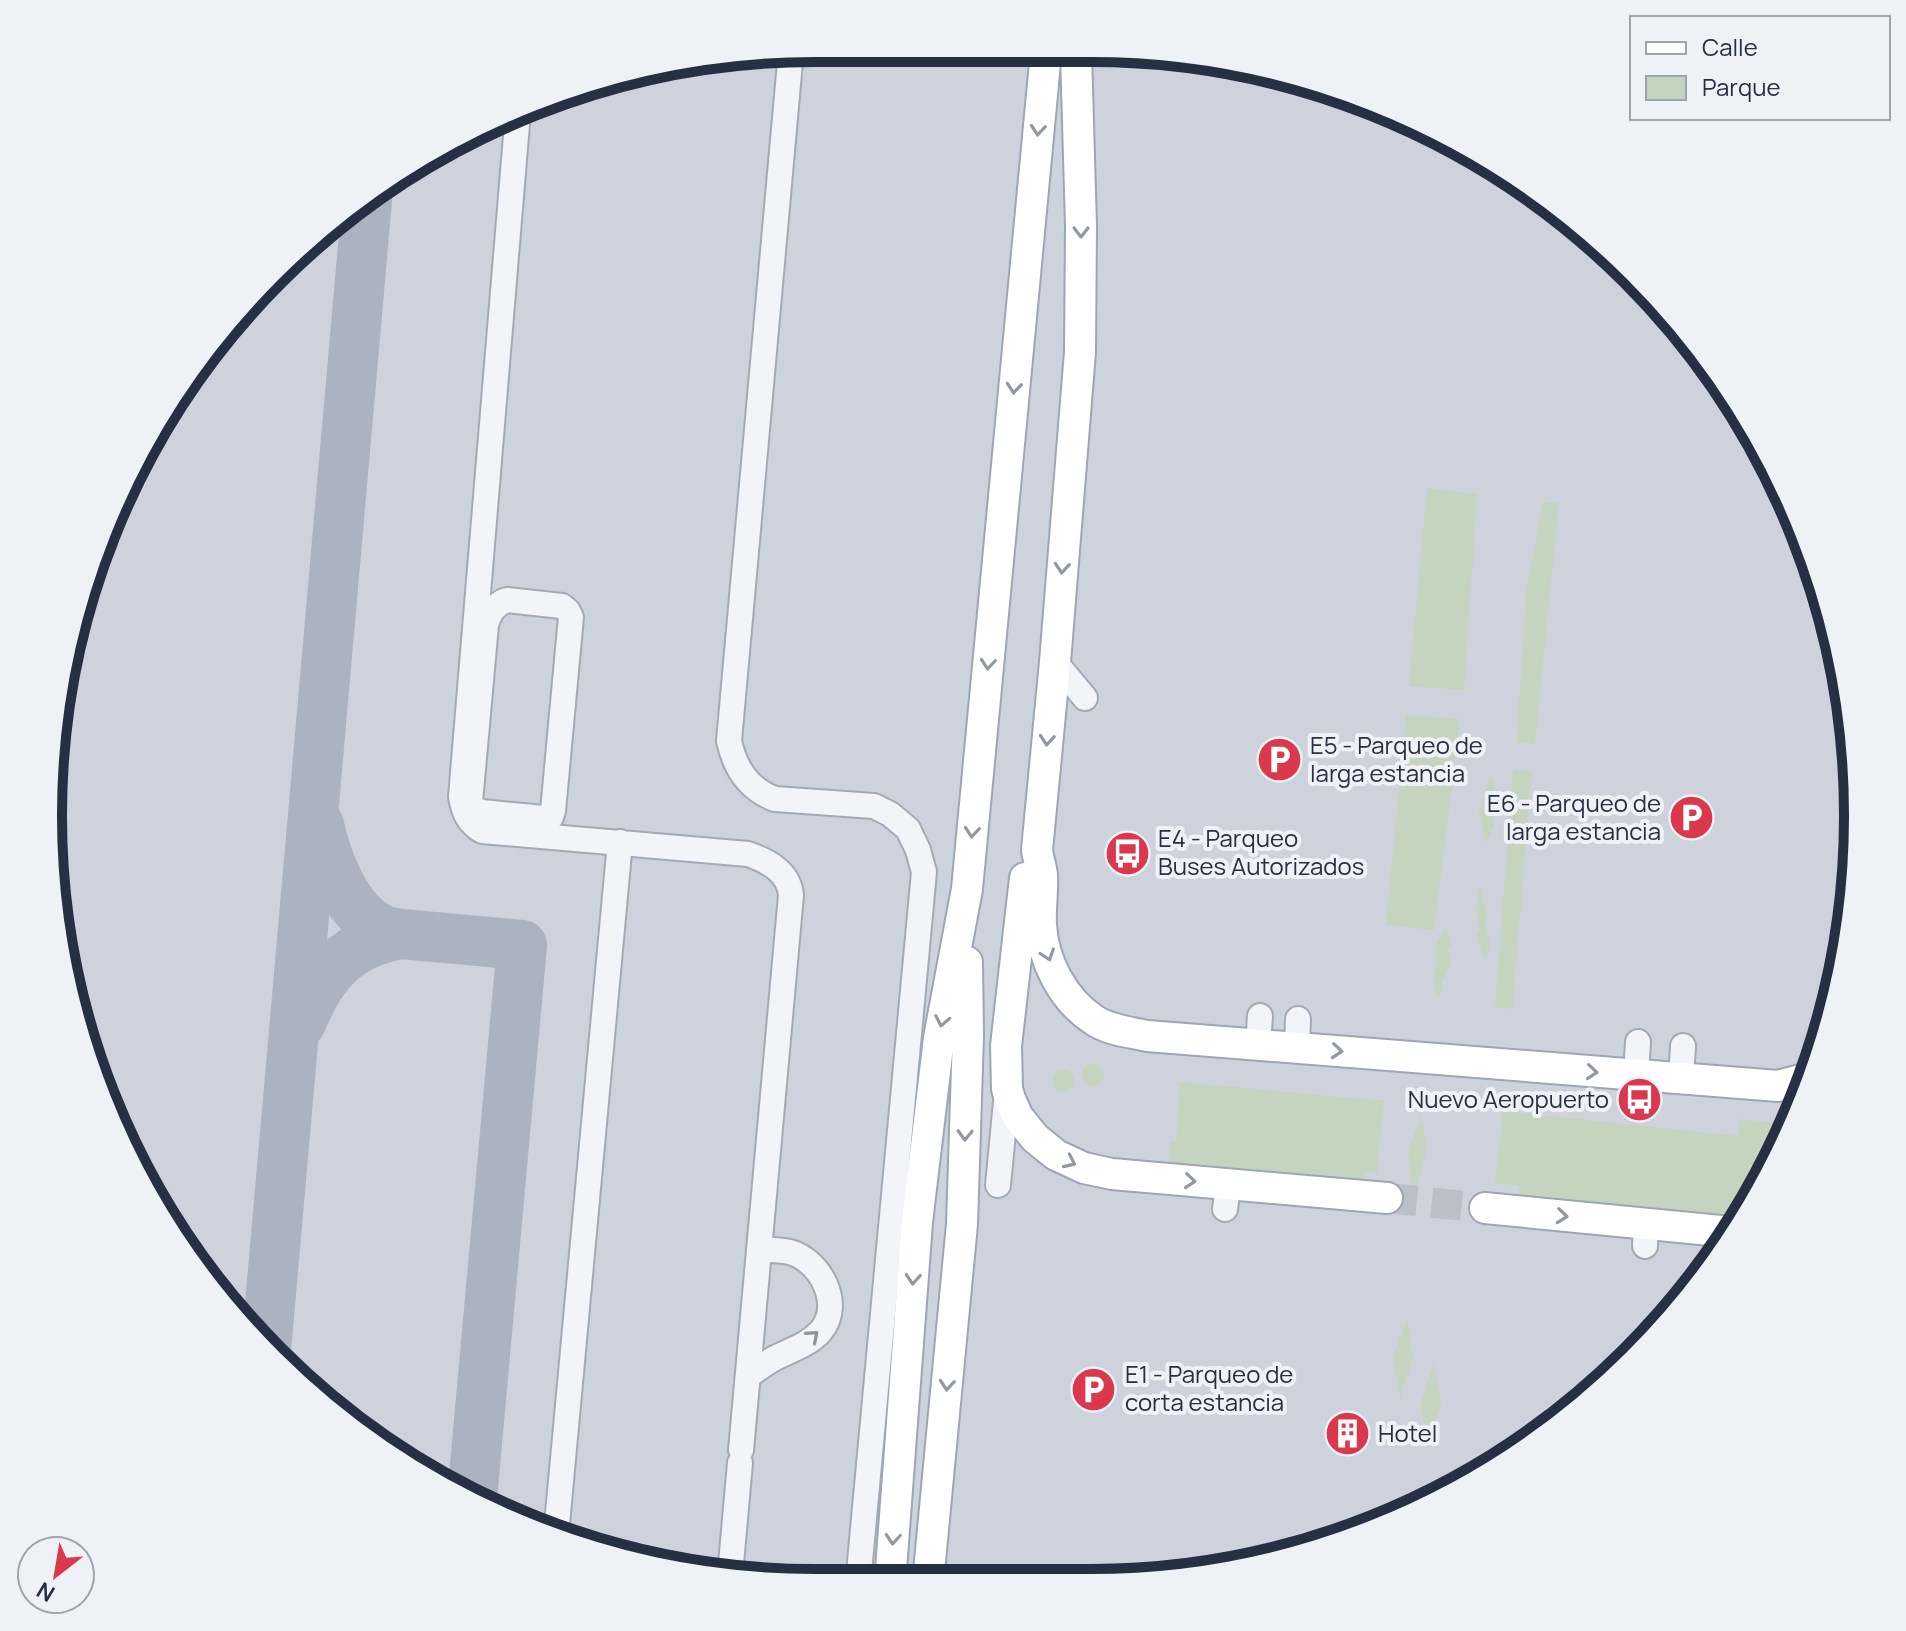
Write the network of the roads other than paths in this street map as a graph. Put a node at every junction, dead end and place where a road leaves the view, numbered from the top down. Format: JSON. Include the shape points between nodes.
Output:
{"nodes":[{"id":1,"x":1045,"y":62,"type":"edge"},
{"id":2,"x":1076,"y":62,"type":"edge"},
{"id":3,"x":790,"y":63,"type":"edge"},
{"id":4,"x":517,"y":124,"type":"edge"},
{"id":5,"x":1055,"y":662,"type":"junction"},
{"id":6,"x":1085,"y":698,"type":"dead end"},
{"id":7,"x":474,"y":700,"type":"junction"},
{"id":8,"x":620,"y":842,"type":"junction"},
{"id":9,"x":1037,"y":850,"type":"junction"},
{"id":10,"x":967,"y":889,"type":"junction"},
{"id":11,"x":1638,"y":1042,"type":"dead end"},
{"id":12,"x":1683,"y":1046,"type":"dead end"},
{"id":13,"x":1636,"y":1076,"type":"junction"},
{"id":14,"x":1681,"y":1079,"type":"junction"},
{"id":15,"x":1795,"y":1081,"type":"edge"},
{"id":16,"x":1007,"y":1089,"type":"junction"},
{"id":17,"x":998,"y":1185,"type":"dead end"},
{"id":18,"x":1387,"y":1198,"type":"tunnel mouth"},
{"id":19,"x":1485,"y":1208,"type":"tunnel mouth"},
{"id":20,"x":1716,"y":1235,"type":"edge"},
{"id":21,"x":759,"y":1249,"type":"junction"},
{"id":22,"x":748,"y":1376,"type":"junction"},
{"id":23,"x":557,"y":1523,"type":"edge"},
{"id":24,"x":731,"y":1564,"type":"edge"},
{"id":25,"x":859,"y":1569,"type":"edge"},
{"id":26,"x":891,"y":1569,"type":"edge"},
{"id":27,"x":929,"y":1569,"type":"edge"}],
"edges":[{"from":1,"to":10,"type":"main road","one_way":true},
{"from":2,"to":5,"type":"main road","one_way":true,"via":[[1080,352]]},
{"from":3,"to":25,"type":"lane","via":[[729,741],[738,769],[760,794],[874,806],[890,814],[908,829],[924,872]]},
{"from":4,"to":7,"type":"lane"},
{"from":5,"to":6,"type":"lane"},
{"from":5,"to":9,"type":"main road","one_way":true},
{"from":7,"to":7,"type":"lane","via":[[486,625],[499,602],[562,606],[568,611],[551,817],[472,808]]},
{"from":7,"to":8,"type":"lane","via":[[461,797],[471,823],[482,831]]},
{"from":8,"to":21,"type":"lane","via":[[748,854],[776,867],[788,880],[791,895]]},
{"from":8,"to":23,"type":"lane"},
{"from":9,"to":13,"type":"main road","one_way":true,"via":[[1047,954],[1072,1001],[1094,1021],[1113,1028],[1298,1033]]},
{"from":9,"to":16,"type":"main road","via":[[1024,881],[1006,1046]]},
{"from":10,"to":26,"type":"main road","one_way":true,"via":[[939,1038],[917,1222]]},
{"from":10,"to":27,"type":"main road","one_way":true,"via":[[962,1224]]},
{"from":11,"to":13,"type":"lane"},
{"from":12,"to":14,"type":"lane"},
{"from":13,"to":14,"type":"main road"},
{"from":14,"to":15,"type":"main road","via":[[1778,1086]]},
{"from":16,"to":17,"type":"lane"},
{"from":16,"to":18,"type":"main road","one_way":true,"via":[[1018,1117],[1035,1138],[1084,1168],[1226,1197]]},
{"from":19,"to":20,"type":"main road","one_way":true,"via":[[1646,1235],[1694,1240]]},
{"from":21,"to":22,"type":"lane"},
{"from":22,"to":21,"type":"lane","one_way":true,"via":[[811,1340],[831,1312],[824,1280],[801,1258]]},
{"from":22,"to":24,"type":"lane"}]}
